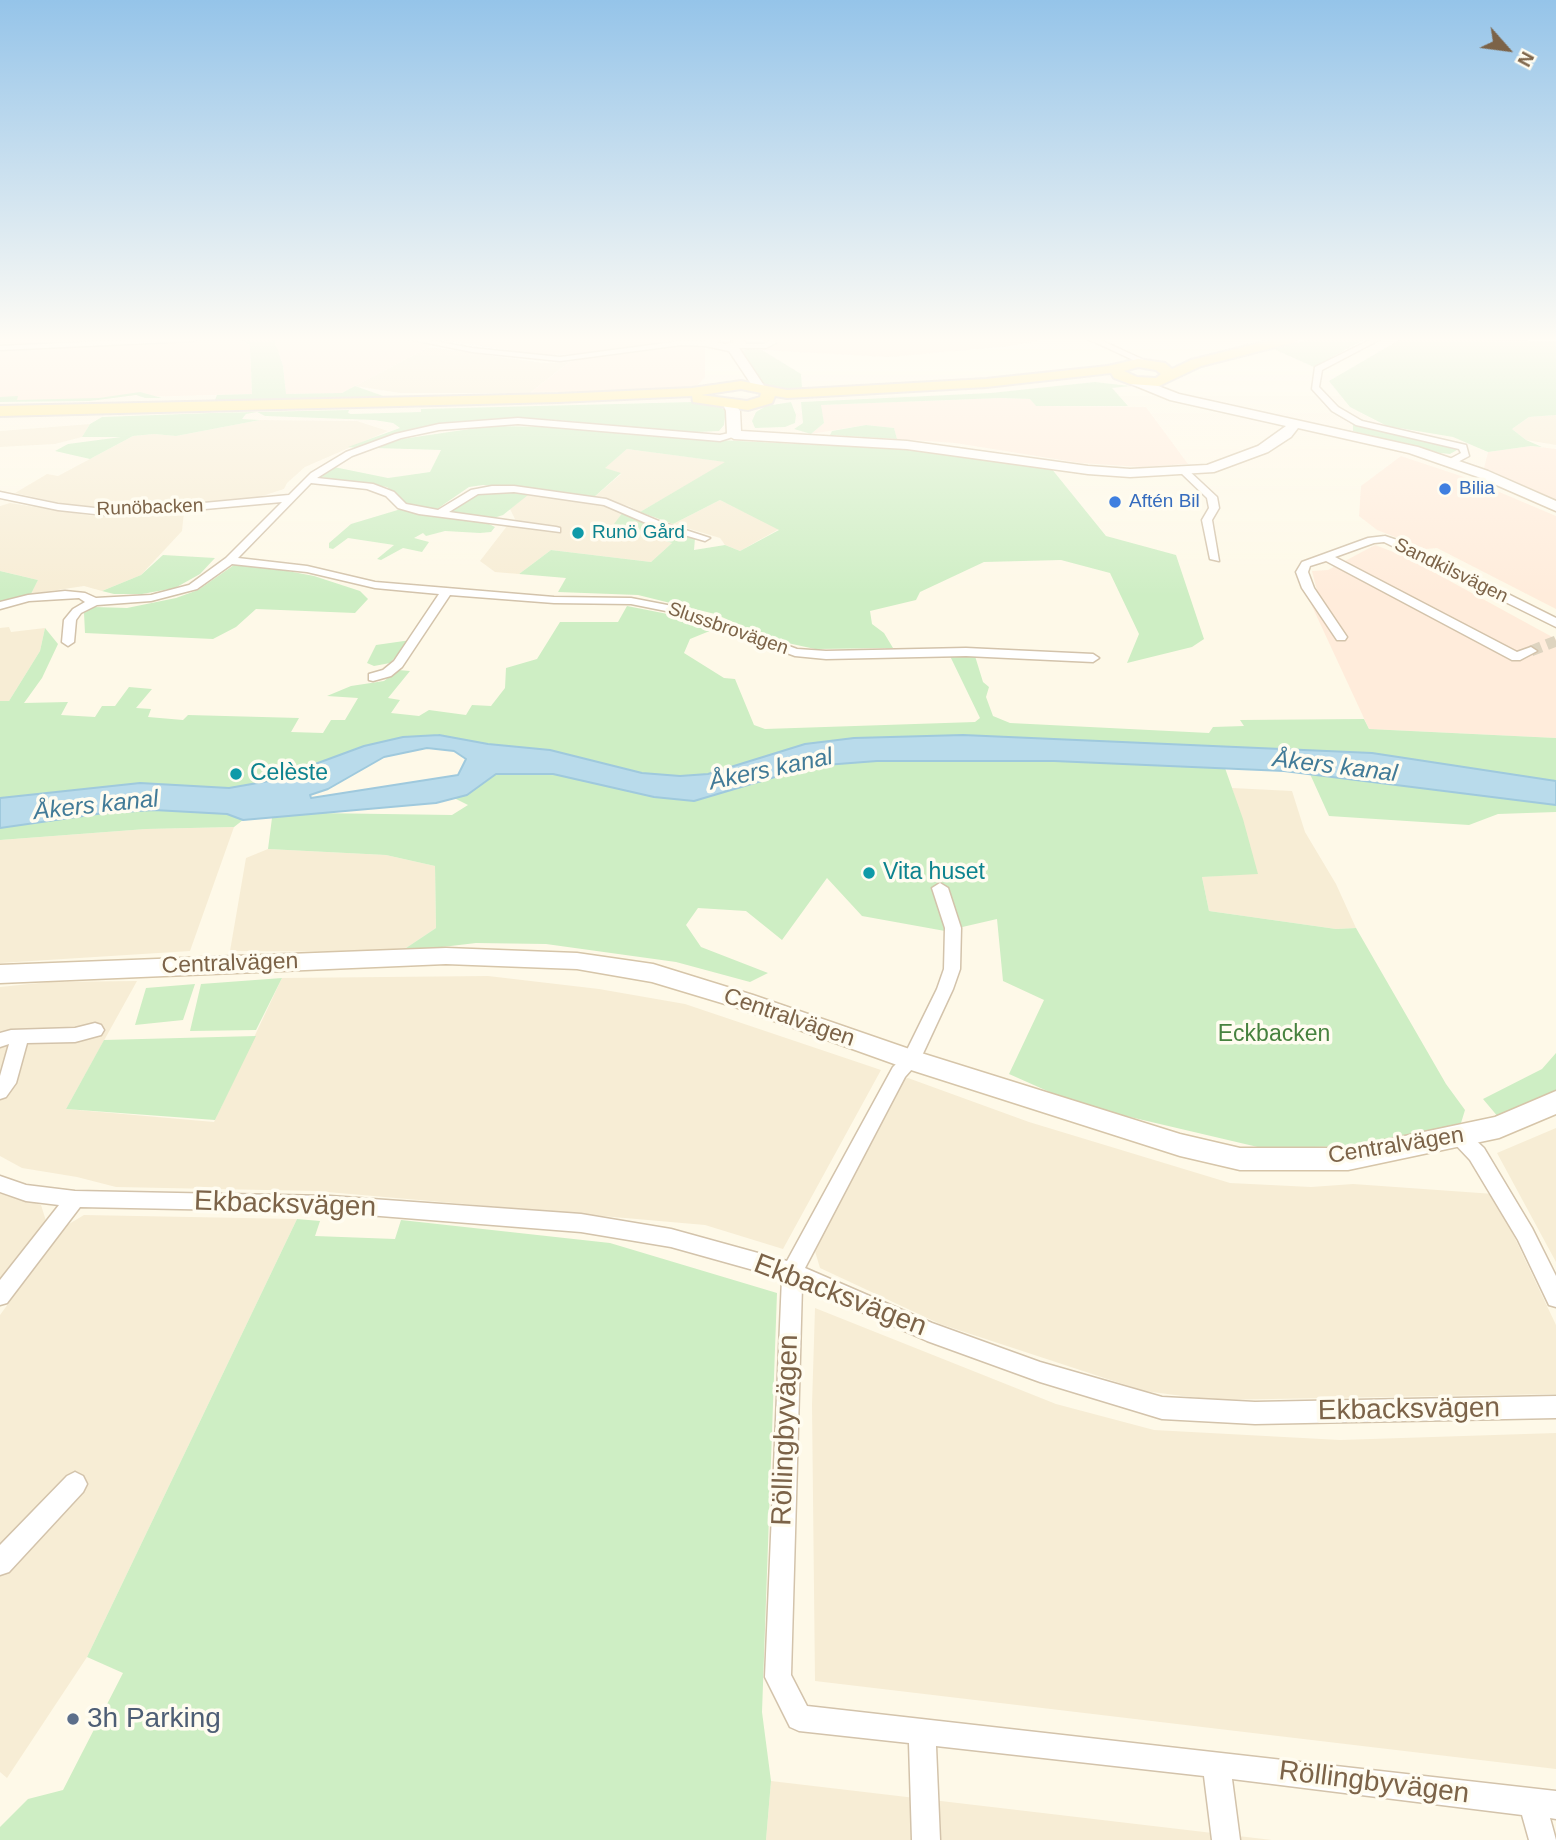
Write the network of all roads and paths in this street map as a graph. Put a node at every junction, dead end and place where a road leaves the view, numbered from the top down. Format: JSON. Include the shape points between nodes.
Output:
{"nodes":[{"id":1,"x":458,"y":425,"type":"edge"},
{"id":2,"x":581,"y":425,"type":"edge"},
{"id":3,"x":734,"y":425,"type":"edge"},
{"id":4,"x":748,"y":425,"type":"edge"},
{"id":5,"x":1294,"y":425,"type":"edge"},
{"id":6,"x":1299,"y":425,"type":"edge"},
{"id":7,"x":1371,"y":425,"type":"edge"},
{"id":8,"x":734,"y":435,"type":"junction"},
{"id":9,"x":750,"y":436,"type":"junction"},
{"id":10,"x":1451,"y":462,"type":"junction"},
{"id":11,"x":1184,"y":471,"type":"junction"},
{"id":12,"x":308,"y":480,"type":"junction"},
{"id":13,"x":0,"y":495,"type":"edge"},
{"id":14,"x":12,"y":497,"type":"junction"},
{"id":15,"x":289,"y":498,"type":"junction"},
{"id":16,"x":0,"y":502,"type":"edge"},
{"id":17,"x":1556,"y":507,"type":"edge"},
{"id":18,"x":439,"y":514,"type":"junction"},
{"id":19,"x":556,"y":530,"type":"dead end"},
{"id":20,"x":705,"y":538,"type":"dead end"},
{"id":21,"x":1327,"y":556,"type":"junction"},
{"id":22,"x":1214,"y":559,"type":"dead end"},
{"id":23,"x":230,"y":560,"type":"junction"},
{"id":24,"x":447,"y":590,"type":"junction"},
{"id":25,"x":94,"y":602,"type":"junction"},
{"id":26,"x":0,"y":606,"type":"edge"},
{"id":27,"x":1556,"y":623,"type":"edge"},
{"id":28,"x":1342,"y":637,"type":"dead end"},
{"id":29,"x":68,"y":642,"type":"dead end"},
{"id":30,"x":1531,"y":651,"type":"tunnel mouth"},
{"id":31,"x":1093,"y":658,"type":"dead end"},
{"id":32,"x":373,"y":677,"type":"dead end"},
{"id":33,"x":940,"y":888,"type":"dead end"},
{"id":34,"x":0,"y":974,"type":"edge"},
{"id":35,"x":95,"y":1030,"type":"dead end"},
{"id":36,"x":20,"y":1037,"type":"junction"},
{"id":37,"x":0,"y":1040,"type":"edge"},
{"id":38,"x":911,"y":1060,"type":"junction"},
{"id":39,"x":0,"y":1092,"type":"edge"},
{"id":40,"x":1556,"y":1102,"type":"edge"},
{"id":41,"x":1460,"y":1137,"type":"junction"},
{"id":42,"x":0,"y":1184,"type":"edge"},
{"id":43,"x":75,"y":1199,"type":"junction"},
{"id":44,"x":792,"y":1272,"type":"junction"},
{"id":45,"x":0,"y":1296,"type":"edge"},
{"id":46,"x":1556,"y":1298,"type":"edge"},
{"id":47,"x":1556,"y":1407,"type":"edge"},
{"id":48,"x":75,"y":1484,"type":"dead end"},
{"id":49,"x":0,"y":1563,"type":"edge"},
{"id":50,"x":922,"y":1733,"type":"junction"},
{"id":51,"x":1216,"y":1764,"type":"junction"},
{"id":52,"x":1544,"y":1803,"type":"edge"},
{"id":53,"x":926,"y":1840,"type":"edge"},
{"id":54,"x":1226,"y":1840,"type":"edge"},
{"id":55,"x":1543,"y":1840,"type":"edge"}],
"edges":[{"from":1,"to":12,"type":"street","via":[[377,442],[331,463]]},
{"from":2,"to":8,"type":"street","via":[[720,438]]},
{"from":3,"to":8,"type":"street"},
{"from":4,"to":9,"type":"street"},
{"from":5,"to":11,"type":"street","via":[[1242,458]]},
{"from":6,"to":10,"type":"street"},
{"from":7,"to":10,"type":"street","via":[[1463,447],[1466,454]]},
{"from":8,"to":9,"type":"street"},
{"from":9,"to":11,"type":"street","via":[[907,445],[1088,470]]},
{"from":10,"to":17,"type":"street"},
{"from":11,"to":22,"type":"street","via":[[1212,497],[1214,508],[1207,520]]},
{"from":12,"to":15,"type":"street"},
{"from":12,"to":18,"type":"street","via":[[369,486],[390,494],[402,506]]},
{"from":13,"to":14,"type":"street","name":"Runöbacken"},
{"from":14,"to":15,"type":"street","name":"Runöbacken","via":[[104,512]]},
{"from":14,"to":16,"type":"street"},
{"from":15,"to":23,"type":"street"},
{"from":18,"to":19,"type":"street"},
{"from":18,"to":20,"type":"street","via":[[475,492],[514,489],[606,502]]},
{"from":21,"to":27,"type":"street","name":"Sandkilsvägen","via":[[1385,539]]},
{"from":21,"to":28,"type":"street","name":"Sandkilsvägen","via":[[1306,564],[1302,572]]},
{"from":21,"to":30,"type":"street","via":[[1516,657]]},
{"from":23,"to":24,"type":"street","name":"Slussbrovägen","via":[[307,569],[375,585]]},
{"from":23,"to":25,"type":"street","via":[[192,587],[151,598]]},
{"from":24,"to":31,"type":"street","name":"Slussbrovägen","via":[[554,600],[631,601],[684,611],[795,652]]},
{"from":24,"to":32,"type":"street","via":[[398,664]]},
{"from":25,"to":26,"type":"street","via":[[65,594]]},
{"from":25,"to":29,"type":"street","via":[[71,620]]},
{"from":33,"to":38,"type":"street","name":"Röllingbyvägen","via":[[953,928],[952,970]]},
{"from":34,"to":38,"type":"street","name":"Centralvägen","via":[[446,956],[577,961],[653,973]]},
{"from":35,"to":36,"type":"street"},
{"from":36,"to":37,"type":"street"},
{"from":36,"to":39,"type":"street","via":[[7,1083]]},
{"from":38,"to":41,"type":"street","name":"Centralvägen","via":[[1180,1145],[1240,1158],[1348,1159]]},
{"from":38,"to":44,"type":"street","name":"Röllingbyvägen","via":[[899,1072]]},
{"from":40,"to":41,"type":"street","name":"Centralvägen","via":[[1499,1128]]},
{"from":41,"to":46,"type":"street","via":[[1477,1154],[1525,1234]]},
{"from":42,"to":43,"type":"street","name":"Ekbacksvägen","via":[[26,1193]]},
{"from":43,"to":44,"type":"street","name":"Ekbacksvägen","via":[[330,1204],[581,1223],[671,1238]]},
{"from":43,"to":45,"type":"street"},
{"from":44,"to":47,"type":"street","name":"Ekbacksvägen","via":[[927,1331],[1040,1372],[1162,1408],[1268,1412]]},
{"from":44,"to":50,"type":"street","name":"Röllingbyvägen","via":[[778,1677],[799,1718]]},
{"from":48,"to":49,"type":"street"},
{"from":50,"to":51,"type":"street","name":"Röllingbyvägen"},
{"from":50,"to":53,"type":"street"},
{"from":51,"to":52,"type":"street","name":"Röllingbyvägen"},
{"from":51,"to":54,"type":"street"},
{"from":52,"to":55,"type":"street","name":"Röllingbyvägen"}]}
